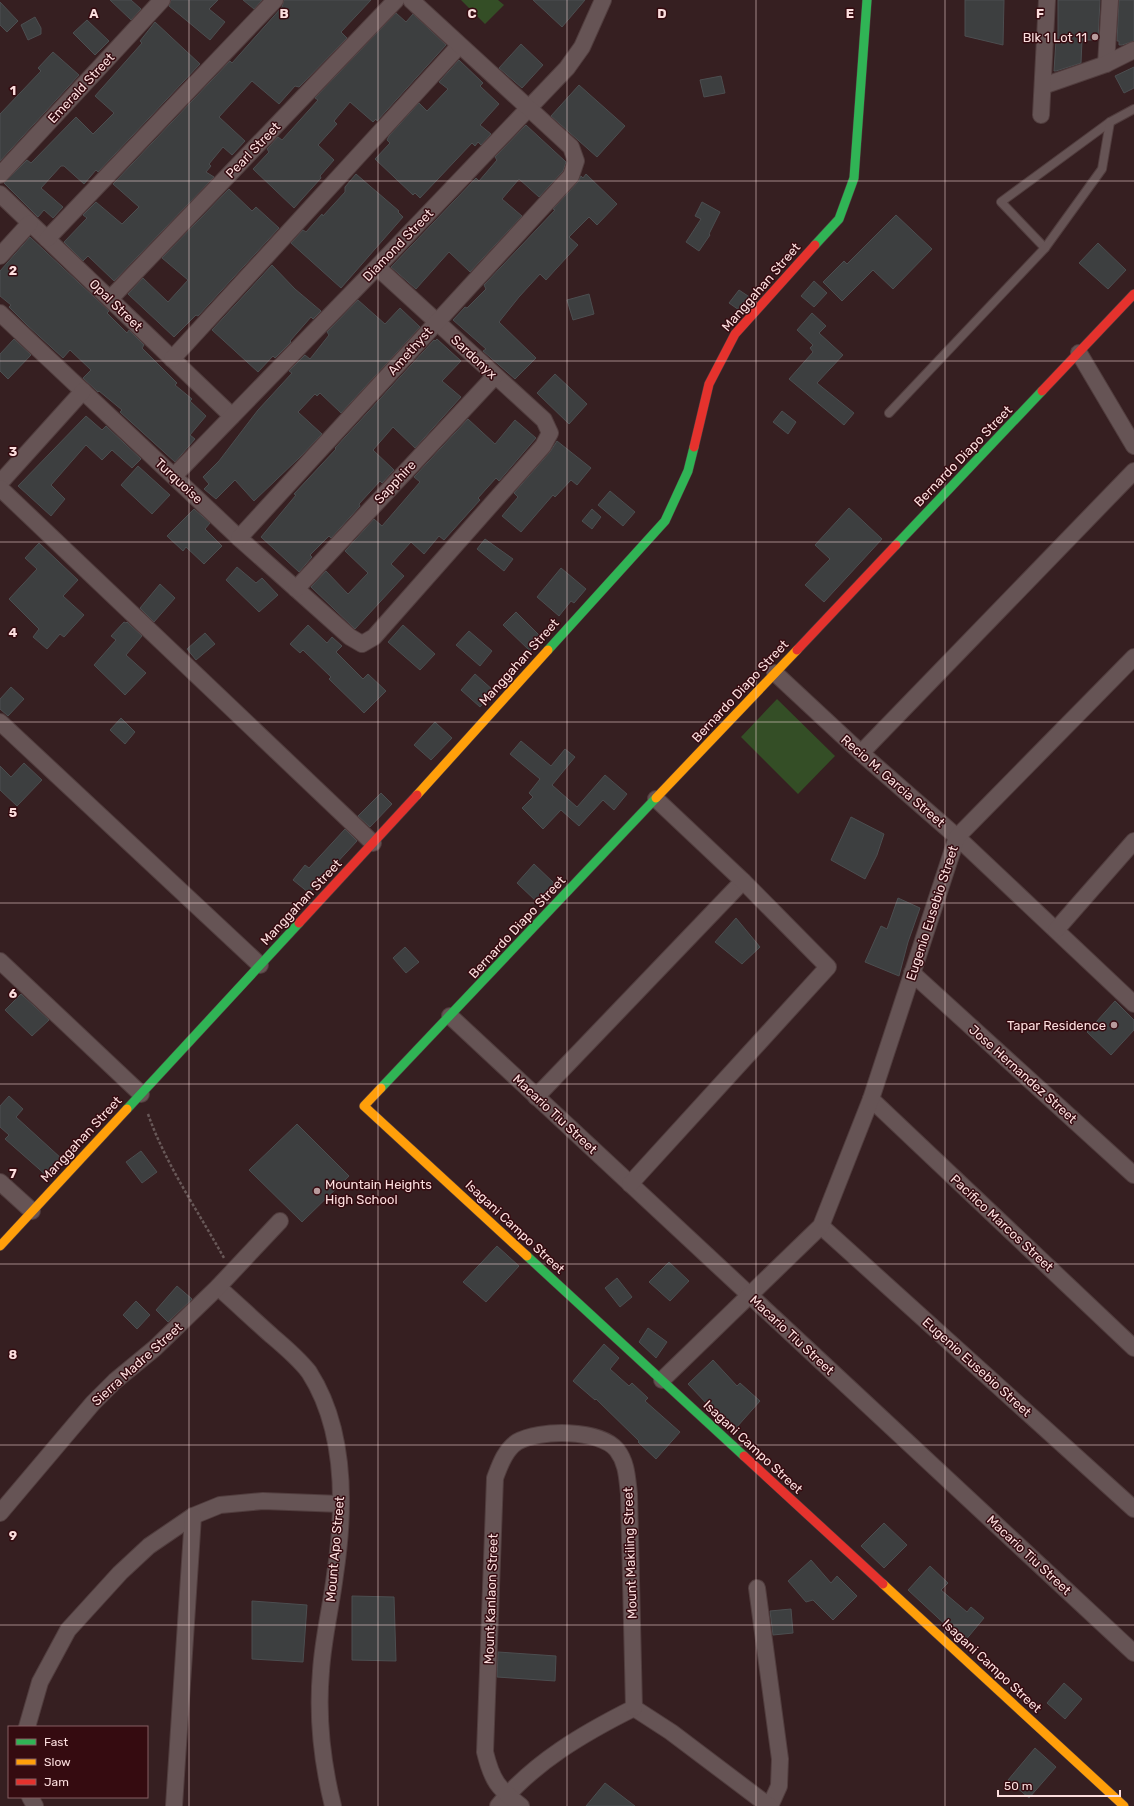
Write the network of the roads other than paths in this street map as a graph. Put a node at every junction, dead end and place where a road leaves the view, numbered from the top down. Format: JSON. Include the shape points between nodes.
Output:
{"nodes":[{"id":1,"x":162,"y":0,"type":"edge"},
{"id":2,"x":275,"y":0,"type":"edge"},
{"id":3,"x":396,"y":0,"type":"edge"},
{"id":4,"x":411,"y":0,"type":"edge"},
{"id":5,"x":603,"y":0,"type":"edge"},
{"id":6,"x":867,"y":0,"type":"edge"},
{"id":7,"x":1047,"y":0,"type":"edge"},
{"id":8,"x":1110,"y":0,"type":"edge"},
{"id":9,"x":460,"y":46,"type":"junction"},
{"id":10,"x":1134,"y":50,"type":"edge"},
{"id":11,"x":1106,"y":64,"type":"junction"},
{"id":12,"x":1043,"y":86,"type":"junction"},
{"id":13,"x":529,"y":107,"type":"junction"},
{"id":14,"x":1134,"y":109,"type":"edge"},
{"id":15,"x":1041,"y":114,"type":"dead end"},
{"id":16,"x":1110,"y":122,"type":"junction"},
{"id":17,"x":0,"y":175,"type":"edge"},
{"id":18,"x":0,"y":194,"type":"edge"},
{"id":19,"x":30,"y":223,"type":"junction"},
{"id":20,"x":47,"y":239,"type":"junction"},
{"id":21,"x":1045,"y":248,"type":"junction"},
{"id":22,"x":0,"y":256,"type":"edge"},
{"id":23,"x":378,"y":267,"type":"junction"},
{"id":24,"x":1134,"y":294,"type":"edge"},
{"id":25,"x":110,"y":299,"type":"junction"},
{"id":26,"x":0,"y":314,"type":"edge"},
{"id":27,"x":437,"y":322,"type":"junction"},
{"id":28,"x":1079,"y":353,"type":"junction"},
{"id":29,"x":172,"y":359,"type":"junction"},
{"id":30,"x":495,"y":376,"type":"junction"},
{"id":31,"x":83,"y":391,"type":"junction"},
{"id":32,"x":889,"y":412,"type":"dead end"},
{"id":33,"x":232,"y":416,"type":"junction"},
{"id":34,"x":1134,"y":446,"type":"edge"},
{"id":35,"x":1134,"y":472,"type":"edge"},
{"id":36,"x":174,"y":476,"type":"junction"},
{"id":37,"x":0,"y":483,"type":"edge"},
{"id":38,"x":0,"y":488,"type":"edge"},
{"id":39,"x":239,"y":538,"type":"junction"},
{"id":40,"x":296,"y":589,"type":"junction"},
{"id":41,"x":362,"y":644,"type":"joint"},
{"id":42,"x":1134,"y":657,"type":"edge"},
{"id":43,"x":775,"y":673,"type":"junction"},
{"id":44,"x":0,"y":722,"type":"edge"},
{"id":45,"x":861,"y":753,"type":"junction"},
{"id":46,"x":656,"y":799,"type":"junction"},
{"id":47,"x":957,"y":837,"type":"junction"},
{"id":48,"x":1134,"y":840,"type":"edge"},
{"id":49,"x":373,"y":843,"type":"junction"},
{"id":50,"x":743,"y":881,"type":"junction"},
{"id":51,"x":1056,"y":930,"type":"junction"},
{"id":52,"x":0,"y":961,"type":"edge"},
{"id":53,"x":260,"y":965,"type":"junction"},
{"id":54,"x":912,"y":972,"type":"junction"},
{"id":55,"x":1134,"y":1004,"type":"edge"},
{"id":56,"x":450,"y":1016,"type":"junction"},
{"id":57,"x":141,"y":1094,"type":"junction"},
{"id":58,"x":536,"y":1097,"type":"junction"},
{"id":59,"x":871,"y":1099,"type":"junction"},
{"id":60,"x":364,"y":1106,"type":"joint"},
{"id":61,"x":1134,"y":1175,"type":"edge"},
{"id":62,"x":0,"y":1182,"type":"edge"},
{"id":63,"x":630,"y":1184,"type":"junction"},
{"id":64,"x":32,"y":1211,"type":"junction"},
{"id":65,"x":280,"y":1221,"type":"dead end"},
{"id":66,"x":821,"y":1226,"type":"junction"},
{"id":67,"x":0,"y":1246,"type":"edge"},
{"id":68,"x":218,"y":1287,"type":"junction"},
{"id":69,"x":749,"y":1294,"type":"junction"},
{"id":70,"x":1134,"y":1348,"type":"edge"},
{"id":71,"x":662,"y":1380,"type":"junction"},
{"id":72,"x":571,"y":1433,"type":"joint"},
{"id":73,"x":342,"y":1504,"type":"junction"},
{"id":74,"x":1134,"y":1509,"type":"edge"},
{"id":75,"x":0,"y":1513,"type":"edge"},
{"id":76,"x":193,"y":1516,"type":"junction"},
{"id":77,"x":756,"y":1588,"type":"dead end"},
{"id":78,"x":1134,"y":1653,"type":"edge"},
{"id":79,"x":634,"y":1708,"type":"junction"},
{"id":80,"x":27,"y":1726,"type":"edge"},
{"id":81,"x":503,"y":1801,"type":"edge"},
{"id":82,"x":174,"y":1806,"type":"edge"},
{"id":83,"x":333,"y":1806,"type":"edge"},
{"id":84,"x":521,"y":1806,"type":"edge"},
{"id":85,"x":770,"y":1806,"type":"edge"},
{"id":86,"x":1124,"y":1806,"type":"edge"}],
"edges":[{"from":1,"to":17,"type":"street","name":"Emerald Street"},
{"from":2,"to":20,"type":"street"},
{"from":3,"to":25,"type":"street","name":"Pearl Street"},
{"from":4,"to":9,"type":"street"},
{"from":5,"to":13,"type":"street","name":"Diamond Street","via":[[582,47],[567,68]]},
{"from":6,"to":49,"type":"street","name":"Manggahan Street","via":[[854,178],[839,219],[735,334],[709,384],[688,471],[665,521]]},
{"from":7,"to":12,"type":"street"},
{"from":8,"to":11,"type":"street"},
{"from":9,"to":13,"type":"street"},
{"from":9,"to":29,"type":"street"},
{"from":10,"to":11,"type":"street"},
{"from":11,"to":12,"type":"street"},
{"from":12,"to":15,"type":"street"},
{"from":13,"to":23,"type":"street","name":"Diamond Street"},
{"from":13,"to":27,"type":"street","name":"Amethyst","via":[[571,147],[576,161],[571,176]]},
{"from":14,"to":16,"type":"lane"},
{"from":16,"to":21,"type":"lane","via":[[1102,168]]},
{"from":16,"to":21,"type":"lane","via":[[1001,202]]},
{"from":18,"to":19,"type":"street","name":"Opal Street"},
{"from":19,"to":20,"type":"street","name":"Opal Street"},
{"from":19,"to":22,"type":"street"},
{"from":20,"to":25,"type":"street","name":"Opal Street"},
{"from":21,"to":32,"type":"lane"},
{"from":23,"to":27,"type":"street","name":"Sardonyx"},
{"from":23,"to":33,"type":"street","name":"Diamond Street"},
{"from":24,"to":28,"type":"street","name":"Bernardo Diapo Street"},
{"from":25,"to":29,"type":"street","name":"Opal Street"},
{"from":26,"to":31,"type":"street","name":"Turquoise"},
{"from":27,"to":30,"type":"street","name":"Sardonyx"},
{"from":27,"to":39,"type":"street","name":"Amethyst"},
{"from":28,"to":34,"type":"street"},
{"from":28,"to":43,"type":"street","name":"Bernardo Diapo Street"},
{"from":29,"to":33,"type":"street","name":"Opal Street"},
{"from":30,"to":40,"type":"street","name":"Sapphire"},
{"from":30,"to":41,"type":"street","name":"Sardonyx","via":[[544,420],[550,433],[543,446],[374,637]]},
{"from":31,"to":36,"type":"street","name":"Turquoise"},
{"from":31,"to":37,"type":"street"},
{"from":33,"to":36,"type":"street","name":"Diamond Street"},
{"from":35,"to":45,"type":"street"},
{"from":36,"to":39,"type":"street","name":"Turquoise"},
{"from":38,"to":49,"type":"street"},
{"from":39,"to":40,"type":"street","name":"Turquoise"},
{"from":40,"to":41,"type":"street","name":"Turquoise","via":[[350,637]]},
{"from":42,"to":47,"type":"street","name":"Eugenio Eusebio Street"},
{"from":43,"to":45,"type":"street","name":"Recio M. Garcia Street"},
{"from":43,"to":46,"type":"street","name":"Bernardo Diapo Street"},
{"from":44,"to":53,"type":"street"},
{"from":45,"to":47,"type":"street","name":"Recio M. Garcia Street"},
{"from":46,"to":50,"type":"street"},
{"from":46,"to":56,"type":"street","name":"Bernardo Diapo Street"},
{"from":47,"to":51,"type":"street","name":"Recio M. Garcia Street"},
{"from":47,"to":54,"type":"street","name":"Eugenio Eusebio Street"},
{"from":48,"to":51,"type":"street"},
{"from":49,"to":53,"type":"street","name":"Manggahan Street"},
{"from":50,"to":58,"type":"street"},
{"from":50,"to":63,"type":"street","via":[[828,967]]},
{"from":51,"to":55,"type":"street","name":"Recio M. Garcia Street"},
{"from":52,"to":57,"type":"street"},
{"from":53,"to":57,"type":"street","name":"Manggahan Street"},
{"from":54,"to":59,"type":"street","name":"Eugenio Eusebio Street"},
{"from":54,"to":61,"type":"street","name":"Jose Hernandez Street"},
{"from":56,"to":58,"type":"street","name":"Macario Tiu Street"},
{"from":56,"to":60,"type":"street","name":"Bernardo Diapo Street"},
{"from":57,"to":64,"type":"street","name":"Manggahan Street"},
{"from":58,"to":63,"type":"street","name":"Macario Tiu Street"},
{"from":59,"to":66,"type":"street","name":"Eugenio Eusebio Street"},
{"from":59,"to":70,"type":"street","name":"Pacifico Marcos Street"},
{"from":60,"to":71,"type":"street","name":"Isagani Campo Street"},
{"from":62,"to":64,"type":"street"},
{"from":63,"to":69,"type":"street","name":"Macario Tiu Street"},
{"from":64,"to":67,"type":"street","name":"Manggahan Street"},
{"from":65,"to":68,"type":"street","name":"Sierra Madre Street"},
{"from":66,"to":69,"type":"street","name":"Eugenio Eusebio Street"},
{"from":66,"to":74,"type":"street","name":"Eugenio Eusebio Street"},
{"from":68,"to":73,"type":"street","name":"Mount Apo Street","via":[[285,1347],[308,1372],[327,1409],[339,1458]]},
{"from":68,"to":75,"type":"street","name":"Sierra Madre Street","via":[[93,1403]]},
{"from":69,"to":71,"type":"street","name":"Eugenio Eusebio Street"},
{"from":69,"to":78,"type":"street","name":"Macario Tiu Street"},
{"from":71,"to":86,"type":"street","name":"Isagani Campo Street"},
{"from":72,"to":79,"type":"street","name":"Mount Makiling Street","via":[[600,1438],[616,1449],[626,1466],[629,1494]]},
{"from":72,"to":81,"type":"street","name":"Mount Kanlaon Street","via":[[541,1434],[517,1442],[503,1457],[495,1478],[485,1752],[489,1769]]},
{"from":73,"to":76,"type":"street","via":[[263,1501],[220,1505]]},
{"from":73,"to":83,"type":"street","name":"Mount Apo Street","via":[[336,1573],[321,1670],[320,1725],[325,1772]]},
{"from":76,"to":80,"type":"street","via":[[149,1546],[120,1573],[68,1630],[40,1682]]},
{"from":76,"to":82,"type":"street"},
{"from":77,"to":85,"type":"street","via":[[780,1759],[779,1786]]},
{"from":79,"to":81,"type":"street","via":[[595,1728],[560,1751],[531,1772]]},
{"from":79,"to":85,"type":"street","via":[[671,1732]]},
{"from":81,"to":84,"type":"street","name":"Mount Kanlaon Street"}]}
